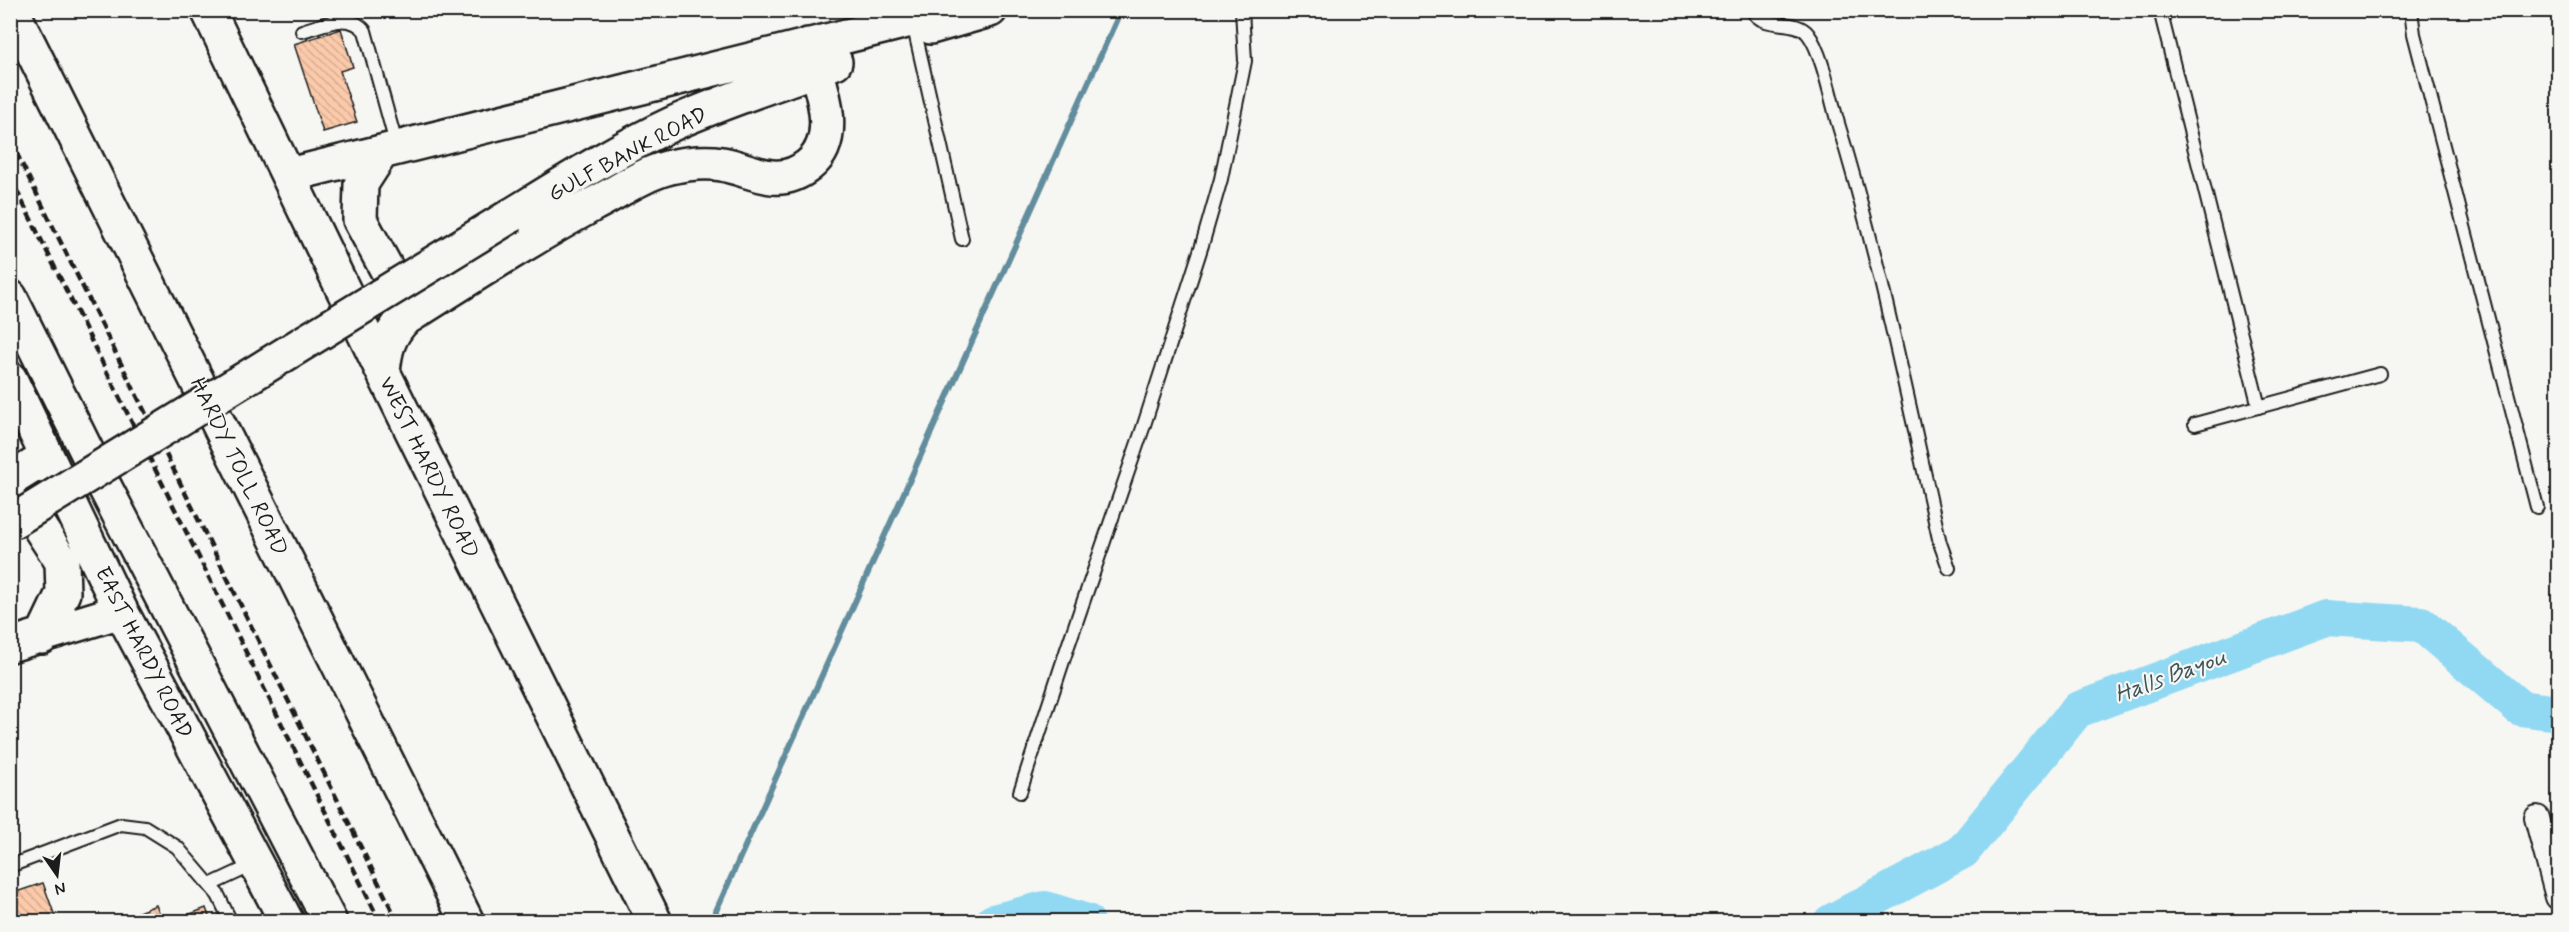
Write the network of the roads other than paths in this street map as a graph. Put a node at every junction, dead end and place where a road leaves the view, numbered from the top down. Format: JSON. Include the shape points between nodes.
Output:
{"nodes":[{"id":1,"x":12,"y":10,"type":"edge"},
{"id":2,"x":208,"y":10,"type":"edge"},
{"id":3,"x":951,"y":10,"type":"edge"},
{"id":4,"x":990,"y":10,"type":"edge"},
{"id":5,"x":1242,"y":10,"type":"edge"},
{"id":6,"x":1752,"y":10,"type":"edge"},
{"id":7,"x":2160,"y":10,"type":"edge"},
{"id":8,"x":2411,"y":10,"type":"edge"},
{"id":9,"x":302,"y":31,"type":"dead end"},
{"id":10,"x":915,"y":32,"type":"junction"},
{"id":11,"x":812,"y":57,"type":"junction"},
{"id":12,"x":389,"y":151,"type":"junction"},
{"id":13,"x":289,"y":175,"type":"junction"},
{"id":14,"x":962,"y":239,"type":"dead end"},
{"id":15,"x":10,"y":297,"type":"edge"},
{"id":16,"x":435,"y":300,"type":"junction"},
{"id":17,"x":383,"y":372,"type":"junction"},
{"id":18,"x":2380,"y":374,"type":"dead end"},
{"id":19,"x":13,"y":392,"type":"edge"},
{"id":20,"x":2259,"y":407,"type":"junction"},
{"id":21,"x":2194,"y":424,"type":"dead end"},
{"id":22,"x":47,"y":457,"type":"junction"},
{"id":23,"x":10,"y":480,"type":"edge"},
{"id":24,"x":10,"y":502,"type":"edge"},
{"id":25,"x":2537,"y":507,"type":"dead end"},
{"id":26,"x":10,"y":523,"type":"edge"},
{"id":27,"x":1949,"y":568,"type":"dead end"},
{"id":28,"x":121,"y":611,"type":"junction"},
{"id":29,"x":42,"y":637,"type":"junction"},
{"id":30,"x":10,"y":645,"type":"edge"},
{"id":31,"x":1020,"y":792,"type":"dead end"},
{"id":32,"x":2537,"y":818,"type":"dead end"},
{"id":33,"x":256,"y":863,"type":"junction"},
{"id":34,"x":10,"y":866,"type":"edge"},
{"id":35,"x":210,"y":885,"type":"junction"},
{"id":36,"x":2559,"y":897,"type":"edge"},
{"id":37,"x":276,"y":918,"type":"edge"},
{"id":38,"x":231,"y":921,"type":"edge"},
{"id":39,"x":330,"y":921,"type":"edge"},
{"id":40,"x":467,"y":921,"type":"edge"},
{"id":41,"x":655,"y":921,"type":"edge"}],
"edges":[{"from":1,"to":40,"type":"main road","name":"HARDY TOLL ROAD"},
{"from":2,"to":13,"type":"main road","name":"WEST HARDY ROAD"},
{"from":3,"to":11,"type":"main road"},
{"from":4,"to":10,"type":"main road","name":"GULF BANK ROAD"},
{"from":5,"to":31,"type":"lane","via":[[1245,61],[1206,234]]},
{"from":6,"to":27,"type":"lane","via":[[1773,24],[1793,24],[1808,33],[1817,54],[1884,294]]},
{"from":7,"to":20,"type":"lane"},
{"from":8,"to":25,"type":"lane"},
{"from":9,"to":12,"type":"lane","via":[[346,18],[358,22],[365,31]]},
{"from":10,"to":11,"type":"main road","name":"GULF BANK ROAD"},
{"from":10,"to":14,"type":"lane"},
{"from":11,"to":12,"type":"main road"},
{"from":11,"to":16,"type":"main road","via":[[825,104],[826,136],[809,165],[775,179],[722,164],[680,165],[655,171],[554,226]]},
{"from":11,"to":26,"type":"main road","name":"GULF BANK ROAD","bridge":true,"via":[[759,88],[671,124],[592,166]]},
{"from":12,"to":13,"type":"main road"},
{"from":12,"to":16,"type":"main road","via":[[361,184],[360,220],[398,290],[413,300]]},
{"from":13,"to":17,"type":"main road","name":"WEST HARDY ROAD"},
{"from":15,"to":39,"type":"main road"},
{"from":16,"to":17,"type":"main road","via":[[403,320],[391,334]]},
{"from":17,"to":41,"type":"main road","name":"WEST HARDY ROAD"},
{"from":18,"to":20,"type":"lane"},
{"from":19,"to":22,"type":"main road","name":"EAST HARDY ROAD"},
{"from":20,"to":21,"type":"lane"},
{"from":22,"to":23,"type":"main road"},
{"from":22,"to":28,"type":"main road","name":"EAST HARDY ROAD"},
{"from":24,"to":29,"type":"main road","via":[[36,522],[62,562],[63,593]]},
{"from":28,"to":29,"type":"main road"},
{"from":28,"to":33,"type":"main road","name":"EAST HARDY ROAD"},
{"from":29,"to":30,"type":"main road"},
{"from":32,"to":36,"type":"street"},
{"from":33,"to":35,"type":"lane"},
{"from":33,"to":37,"type":"main road","name":"EAST HARDY ROAD"},
{"from":34,"to":35,"type":"lane","via":[[121,824],[144,827],[162,836],[177,847]]},
{"from":35,"to":38,"type":"lane"}]}
